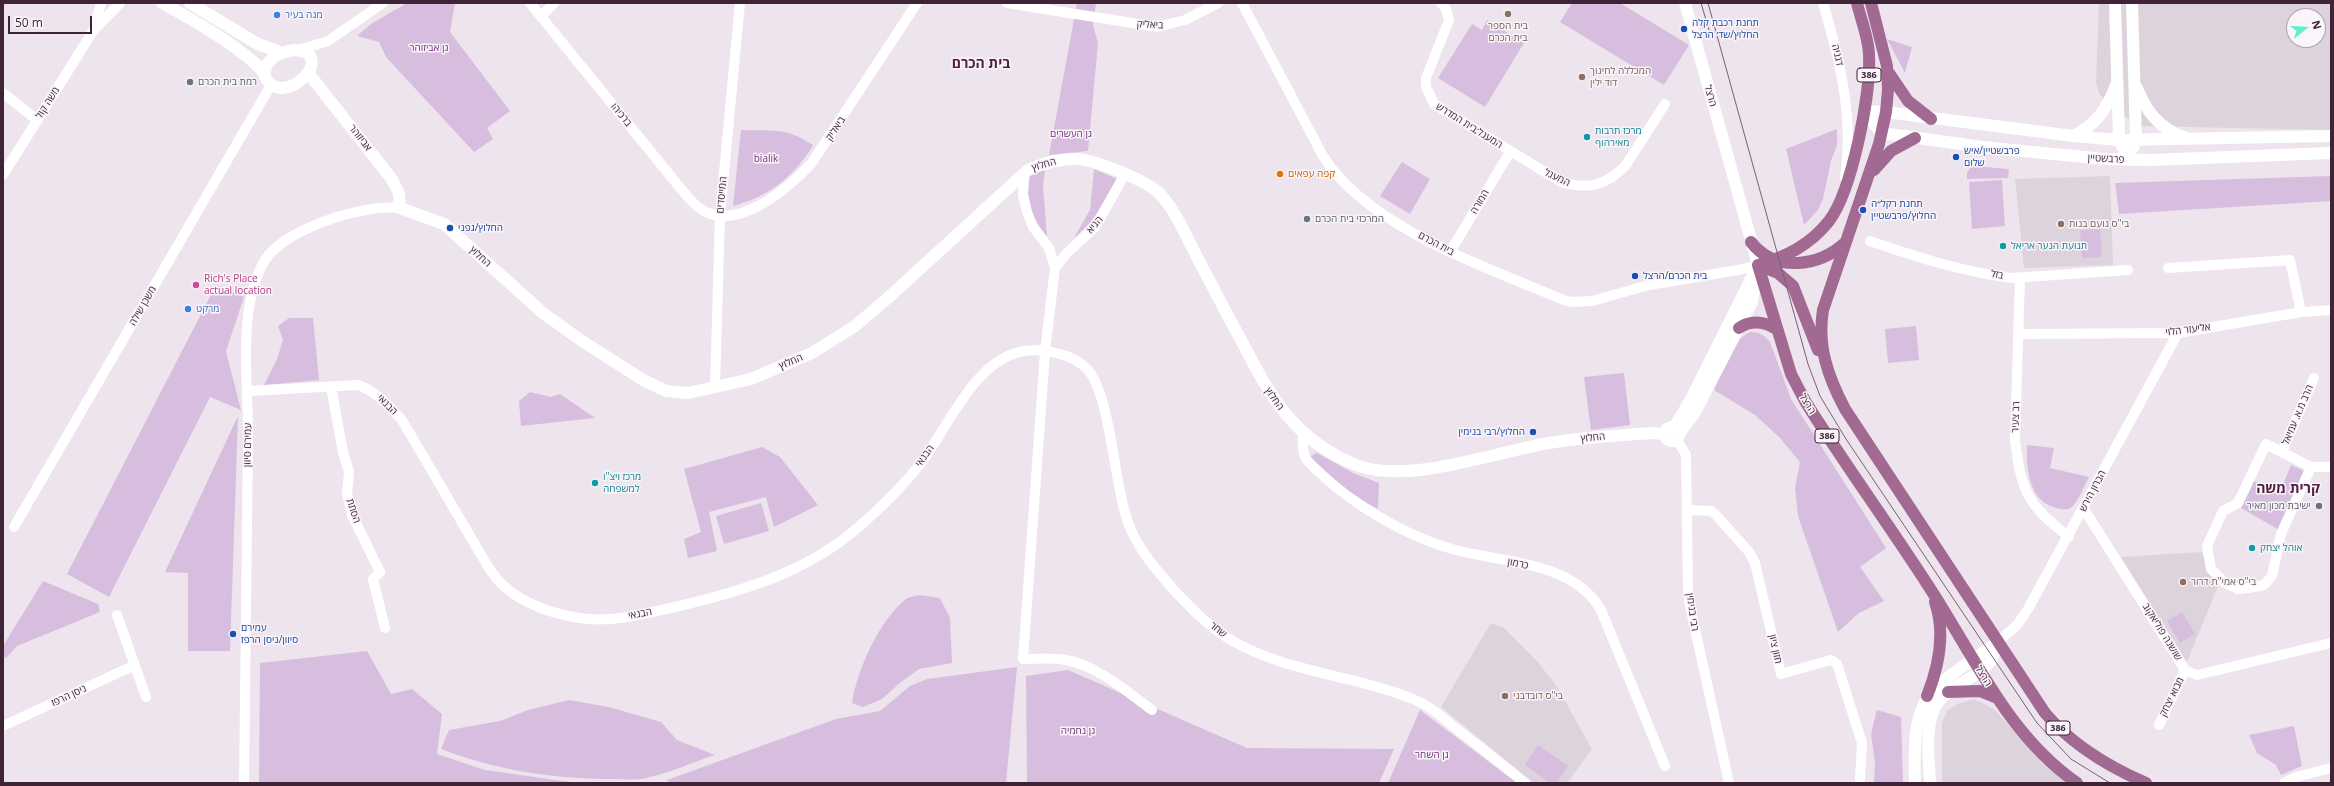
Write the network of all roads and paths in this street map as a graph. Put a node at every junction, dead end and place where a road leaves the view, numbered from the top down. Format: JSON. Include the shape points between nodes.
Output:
{"nodes":[{"id":1,"x":102,"y":3,"type":"edge"},
{"id":2,"x":120,"y":3,"type":"edge"},
{"id":3,"x":162,"y":3,"type":"edge"},
{"id":4,"x":190,"y":3,"type":"edge"},
{"id":5,"x":383,"y":3,"type":"edge"},
{"id":6,"x":530,"y":3,"type":"edge"},
{"id":7,"x":554,"y":3,"type":"edge"},
{"id":8,"x":740,"y":3,"type":"edge"},
{"id":9,"x":1007,"y":3,"type":"edge"},
{"id":10,"x":1218,"y":3,"type":"edge"},
{"id":11,"x":1242,"y":3,"type":"edge"},
{"id":12,"x":1685,"y":3,"type":"edge"},
{"id":13,"x":1823,"y":3,"type":"edge"},
{"id":14,"x":1857,"y":3,"type":"edge"},
{"id":15,"x":1871,"y":3,"type":"edge"},
{"id":16,"x":2115,"y":3,"type":"edge"},
{"id":17,"x":2132,"y":3,"type":"edge"},
{"id":18,"x":915,"y":4,"type":"edge"},
{"id":19,"x":1443,"y":6,"type":"edge"},
{"id":20,"x":541,"y":17,"type":"junction"},
{"id":21,"x":93,"y":31,"type":"junction"},
{"id":22,"x":328,"y":40,"type":"junction"},
{"id":23,"x":299,"y":50,"type":"junction"},
{"id":24,"x":283,"y":52,"type":"junction"},
{"id":25,"x":312,"y":60,"type":"junction"},
{"id":26,"x":1887,"y":66,"type":"junction"},
{"id":27,"x":309,"y":74,"type":"junction"},
{"id":28,"x":2134,"y":78,"type":"junction"},
{"id":29,"x":268,"y":79,"type":"junction"},
{"id":30,"x":2118,"y":81,"type":"junction"},
{"id":31,"x":3,"y":94,"type":"edge"},
{"id":32,"x":1665,"y":104,"type":"dead end"},
{"id":33,"x":1847,"y":108,"type":"junction"},
{"id":34,"x":1865,"y":111,"type":"junction"},
{"id":35,"x":1886,"y":112,"type":"junction"},
{"id":36,"x":1931,"y":119,"type":"junction"},
{"id":37,"x":37,"y":120,"type":"junction"},
{"id":38,"x":1882,"y":133,"type":"junction"},
{"id":39,"x":2073,"y":136,"type":"junction"},
{"id":40,"x":2331,"y":136,"type":"edge"},
{"id":41,"x":1915,"y":138,"type":"junction"},
{"id":42,"x":2191,"y":139,"type":"junction"},
{"id":43,"x":2119,"y":140,"type":"junction"},
{"id":44,"x":2136,"y":141,"type":"junction"},
{"id":45,"x":1510,"y":152,"type":"junction"},
{"id":46,"x":2331,"y":154,"type":"edge"},
{"id":47,"x":2129,"y":160,"type":"junction"},
{"id":48,"x":1024,"y":173,"type":"junction"},
{"id":49,"x":1125,"y":174,"type":"junction"},
{"id":50,"x":3,"y":175,"type":"edge"},
{"id":51,"x":1866,"y":183,"type":"junction"},
{"id":52,"x":1842,"y":195,"type":"junction"},
{"id":53,"x":400,"y":208,"type":"junction"},
{"id":54,"x":720,"y":215,"type":"junction"},
{"id":55,"x":1847,"y":241,"type":"junction"},
{"id":56,"x":1870,"y":241,"type":"dead end"},
{"id":57,"x":1751,"y":242,"type":"junction"},
{"id":58,"x":1450,"y":252,"type":"junction"},
{"id":59,"x":1774,"y":261,"type":"junction"},
{"id":60,"x":1758,"y":265,"type":"junction"},
{"id":61,"x":1055,"y":268,"type":"junction"},
{"id":62,"x":2168,"y":268,"type":"dead end"},
{"id":63,"x":1738,"y":270,"type":"junction"},
{"id":64,"x":2128,"y":270,"type":"dead end"},
{"id":65,"x":2020,"y":277,"type":"junction"},
{"id":66,"x":1750,"y":280,"type":"junction"},
{"id":67,"x":2331,"y":310,"type":"edge"},
{"id":68,"x":2301,"y":312,"type":"junction"},
{"id":69,"x":1739,"y":328,"type":"junction"},
{"id":70,"x":1776,"y":329,"type":"junction"},
{"id":71,"x":2178,"y":333,"type":"junction"},
{"id":72,"x":2019,"y":334,"type":"junction"},
{"id":73,"x":1045,"y":352,"type":"junction"},
{"id":74,"x":1828,"y":373,"type":"junction"},
{"id":75,"x":2314,"y":378,"type":"dead end"},
{"id":76,"x":331,"y":387,"type":"junction"},
{"id":77,"x":715,"y":388,"type":"junction"},
{"id":78,"x":248,"y":391,"type":"junction"},
{"id":79,"x":1303,"y":433,"type":"junction"},
{"id":80,"x":1674,"y":434,"type":"junction"},
{"id":81,"x":2282,"y":452,"type":"junction"},
{"id":82,"x":2310,"y":467,"type":"junction"},
{"id":83,"x":2331,"y":467,"type":"edge"},
{"id":84,"x":2084,"y":509,"type":"junction"},
{"id":85,"x":1688,"y":510,"type":"junction"},
{"id":86,"x":14,"y":527,"type":"dead end"},
{"id":87,"x":2069,"y":537,"type":"junction"},
{"id":88,"x":1931,"y":590,"type":"junction"},
{"id":89,"x":117,"y":615,"type":"dead end"},
{"id":90,"x":385,"y":628,"type":"dead end"},
{"id":91,"x":1998,"y":642,"type":"junction"},
{"id":92,"x":2331,"y":643,"type":"edge"},
{"id":93,"x":1974,"y":659,"type":"junction"},
{"id":94,"x":135,"y":665,"type":"junction"},
{"id":95,"x":1980,"y":670,"type":"junction"},
{"id":96,"x":2185,"y":670,"type":"junction"},
{"id":97,"x":1948,"y":692,"type":"junction"},
{"id":98,"x":1927,"y":696,"type":"junction"},
{"id":99,"x":146,"y":697,"type":"dead end"},
{"id":100,"x":1997,"y":698,"type":"junction"},
{"id":101,"x":1152,"y":710,"type":"dead end"},
{"id":102,"x":2159,"y":725,"type":"dead end"},
{"id":103,"x":3,"y":726,"type":"edge"},
{"id":104,"x":1666,"y":766,"type":"dead end"},
{"id":105,"x":2331,"y":768,"type":"edge"},
{"id":106,"x":1860,"y":779,"type":"dead end"},
{"id":107,"x":244,"y":783,"type":"edge"},
{"id":108,"x":1525,"y":783,"type":"edge"},
{"id":109,"x":1729,"y":783,"type":"edge"},
{"id":110,"x":1915,"y":783,"type":"edge"},
{"id":111,"x":1930,"y":783,"type":"edge"},
{"id":112,"x":2077,"y":783,"type":"edge"},
{"id":113,"x":2146,"y":783,"type":"edge"},
{"id":114,"x":2284,"y":783,"type":"edge"}],
"edges":[{"from":1,"to":21,"type":"street","name":"משה קול"},
{"from":2,"to":21,"type":"street","name":"משה קול"},
{"from":3,"to":29,"type":"street","via":[[257,64]]},
{"from":4,"to":24,"type":"street","via":[[258,44]]},
{"from":5,"to":22,"type":"street"},
{"from":6,"to":20,"type":"street","name":"ברכיהו"},
{"from":7,"to":20,"type":"street"},
{"from":8,"to":54,"type":"street","name":"המייסדים"},
{"from":9,"to":10,"type":"street","name":"ביאליק","via":[[1157,27],[1185,20]]},
{"from":11,"to":58,"type":"street","name":"בית הכרם","via":[[1335,175],[1354,194],[1386,216]]},
{"from":12,"to":57,"type":"street","name":"הרצל"},
{"from":13,"to":33,"type":"street","name":"דגניה","via":[[1837,52]]},
{"from":14,"to":34,"type":"main road","number":"386","via":[[1869,55]]},
{"from":15,"to":26,"type":"main road","number":"386"},
{"from":16,"to":30,"type":"street"},
{"from":17,"to":28,"type":"street"},
{"from":18,"to":54,"type":"street","name":"ביאליק","via":[[811,164],[794,181],[752,209]]},
{"from":19,"to":45,"type":"street","name":"המעגל;בית המדרש","via":[[1449,20],[1426,78],[1428,94],[1440,110]]},
{"from":20,"to":54,"type":"street","name":"ברכיהו","via":[[676,184],[700,208],[708,213]]},
{"from":21,"to":37,"type":"street","name":"משה קול"},
{"from":22,"to":23,"type":"street"},
{"from":22,"to":25,"type":"street"},
{"from":23,"to":24,"type":"street"},
{"from":23,"to":25,"type":"street","via":[[306,52]]},
{"from":24,"to":29,"type":"street","via":[[267,64]]},
{"from":25,"to":27,"type":"street"},
{"from":26,"to":35,"type":"main road","number":"386"},
{"from":26,"to":36,"type":"main road","via":[[1904,96]]},
{"from":27,"to":29,"type":"street","via":[[290,85],[276,87]]},
{"from":27,"to":53,"type":"street","name":"אביזוהר","via":[[391,178],[399,193]]},
{"from":28,"to":42,"type":"street","via":[[2142,101],[2156,121],[2172,132]]},
{"from":28,"to":44,"type":"street"},
{"from":29,"to":86,"type":"street","name":"משכן שילה"},
{"from":30,"to":39,"type":"street","via":[[2098,120],[2085,131]]},
{"from":30,"to":43,"type":"street"},
{"from":31,"to":37,"type":"street"},
{"from":32,"to":45,"type":"street","name":"המעגל","via":[[1626,165],[1617,174],[1592,186],[1581,187],[1561,182]]},
{"from":33,"to":34,"type":"street"},
{"from":33,"to":52,"type":"street","name":"דגניה","via":[[1848,150]]},
{"from":34,"to":35,"type":"street","name":"פרבשטיין"},
{"from":34,"to":38,"type":"street"},
{"from":34,"to":52,"type":"main road","number":"386"},
{"from":35,"to":36,"type":"street","name":"פרבשטיין"},
{"from":35,"to":38,"type":"main road","number":"386"},
{"from":36,"to":39,"type":"street","name":"פרבשטיין"},
{"from":37,"to":50,"type":"street","name":"משה קול"},
{"from":38,"to":41,"type":"street","name":"פרבשטיין"},
{"from":38,"to":51,"type":"main road","number":"386"},
{"from":39,"to":43,"type":"street","name":"פרבשטיין"},
{"from":40,"to":42,"type":"street","name":"פרבשטיין"},
{"from":41,"to":47,"type":"street","name":"פרבשטיין","via":[[1989,148]]},
{"from":41,"to":51,"type":"main road","via":[[1903,142],[1885,155]]},
{"from":42,"to":44,"type":"street","name":"פרבשטיין"},
{"from":43,"to":44,"type":"street","name":"פרבשטיין"},
{"from":43,"to":47,"type":"street"},
{"from":44,"to":47,"type":"street"},
{"from":45,"to":58,"type":"street","name":"המורה"},
{"from":46,"to":47,"type":"street","name":"פרבשטיין"},
{"from":48,"to":49,"type":"street","name":"החלוץ","via":[[1043,163],[1078,159]]},
{"from":48,"to":61,"type":"street","via":[[1023,195],[1027,212],[1033,227],[1049,248]]},
{"from":48,"to":77,"type":"street","name":"החלוץ","via":[[855,326],[812,353],[751,379]]},
{"from":49,"to":61,"type":"street","name":"הגיא","via":[[1095,227]]},
{"from":49,"to":79,"type":"street","name":"החלוץ","via":[[1156,190],[1169,206],[1265,387],[1281,410]]},
{"from":51,"to":55,"type":"main road","number":"386"},
{"from":52,"to":59,"type":"main road","number":"386","via":[[1834,213],[1814,236],[1800,248]]},
{"from":53,"to":77,"type":"street","name":"החלוץ","via":[[444,224],[543,312],[582,342],[643,380],[666,391],[688,393]]},
{"from":53,"to":78,"type":"street","name":"עמירם סיוון","via":[[392,207],[326,220],[294,235],[270,254],[255,285],[247,324]]},
{"from":54,"to":77,"type":"street","name":"המייסדים"},
{"from":55,"to":59,"type":"main road","via":[[1831,254],[1816,260],[1789,263]]},
{"from":55,"to":74,"type":"main road","number":"386","via":[[1825,299],[1820,324],[1822,351]]},
{"from":56,"to":65,"type":"street","name":"בזל","via":[[1924,260],[1997,276]]},
{"from":57,"to":59,"type":"main road","via":[[1764,256]]},
{"from":57,"to":60,"type":"street","name":"הרצל"},
{"from":58,"to":63,"type":"street","name":"בית הכרם","via":[[1575,303],[1678,280]]},
{"from":59,"to":60,"type":"main road","number":"386"},
{"from":60,"to":63,"type":"street","name":"בית הכרם"},
{"from":60,"to":66,"type":"street"},
{"from":60,"to":70,"type":"main road","name":"הרצל","number":"386"},
{"from":60,"to":74,"type":"main road","via":[[1778,273],[1794,286]]},
{"from":61,"to":73,"type":"street"},
{"from":62,"to":68,"type":"street","via":[[2290,260]]},
{"from":63,"to":66,"type":"street"},
{"from":64,"to":65,"type":"street","name":"בזל"},
{"from":65,"to":72,"type":"street","name":"רב צעיר"},
{"from":66,"to":69,"type":"street","via":[[1754,296]]},
{"from":66,"to":80,"type":"street"},
{"from":67,"to":68,"type":"street","name":"אליעזר הלוי"},
{"from":68,"to":71,"type":"street","name":"אליעזר הלוי"},
{"from":69,"to":70,"type":"main road","via":[[1753,322]]},
{"from":69,"to":80,"type":"street","via":[[1694,414]]},
{"from":70,"to":88,"type":"main road","name":"הרצל","number":"386","via":[[1791,374],[1805,401]]},
{"from":71,"to":72,"type":"street","name":"אליעזר הלוי"},
{"from":71,"to":84,"type":"street","name":"הברון הירש"},
{"from":72,"to":87,"type":"street","name":"רב צעיר","via":[[2015,440],[2017,463],[2028,496],[2035,508]]},
{"from":73,"to":76,"type":"street","name":"הבנאי","via":[[1023,351],[994,362],[978,379],[922,462],[902,485],[862,525],[810,562],[776,578],[730,594],[610,620],[580,618],[549,610],[523,600],[502,585],[487,565],[402,420],[371,390],[358,385]]},
{"from":73,"to":101,"type":"street","via":[[1023,659],[1065,660],[1080,664],[1099,673]]},
{"from":73,"to":108,"type":"street","name":"שחר","via":[[1076,360],[1094,379],[1100,394],[1116,475],[1130,527],[1142,550],[1163,577],[1210,624],[1231,640],[1262,655],[1389,691],[1423,704]]},
{"from":74,"to":91,"type":"main road","number":"386","via":[[1845,409]]},
{"from":75,"to":81,"type":"street","name":"הרב מ.א. עמיאל"},
{"from":76,"to":78,"type":"street","name":"הבנאי"},
{"from":76,"to":90,"type":"street","name":"הסתת","via":[[349,472],[349,501],[352,515],[380,572],[373,579]]},
{"from":78,"to":107,"type":"street","name":"עמירם סיוון"},
{"from":79,"to":80,"type":"street","name":"החלוץ","via":[[1329,452],[1358,466],[1390,472],[1432,468],[1551,442],[1651,432]]},
{"from":79,"to":104,"type":"street","name":"כרמון","via":[[1305,456],[1309,463],[1342,493],[1382,518],[1421,538],[1450,549],[1543,569],[1562,576],[1588,592],[1601,610]]},
{"from":80,"to":85,"type":"street","name":"רבי בנימין","via":[[1686,455]]},
{"from":81,"to":82,"type":"street"},
{"from":81,"to":82,"type":"street","via":[[2266,444],[2238,503],[2223,511],[2207,546],[2211,569],[2224,582],[2238,588],[2248,588],[2264,585],[2272,576],[2282,534]]},
{"from":82,"to":83,"type":"street"},
{"from":84,"to":87,"type":"street","name":"הברון הירש"},
{"from":84,"to":96,"type":"street","name":"שושנה פוליאקוב"},
{"from":85,"to":106,"type":"street","name":"חזון ציון","via":[[1711,511],[1749,552],[1755,563],[1781,674],[1831,660],[1837,664],[1862,743]]},
{"from":85,"to":109,"type":"street","name":"רבי בנימין","via":[[1688,594]]},
{"from":87,"to":91,"type":"street","name":"הברון הירש","via":[[2023,617]]},
{"from":88,"to":93,"type":"main road","name":"הרצל","number":"386"},
{"from":88,"to":98,"type":"main road","via":[[1939,622],[1940,653]]},
{"from":89,"to":94,"type":"street"},
{"from":91,"to":93,"type":"street"},
{"from":91,"to":95,"type":"street","via":[[1993,658]]},
{"from":91,"to":113,"type":"main road","number":"386","via":[[2045,713],[2058,728],[2097,758]]},
{"from":92,"to":96,"type":"street","name":"שושנה פוליאקוב","via":[[2197,675]]},
{"from":93,"to":95,"type":"main road","name":"הרצל","number":"386"},
{"from":93,"to":98,"type":"street","via":[[1941,681]]},
{"from":94,"to":99,"type":"street"},
{"from":94,"to":103,"type":"street","name":"ניסן הרפז"},
{"from":95,"to":97,"type":"street"},
{"from":95,"to":100,"type":"main road","name":"הרצל","number":"386"},
{"from":96,"to":102,"type":"street","name":"מבוא יצחק"},
{"from":97,"to":100,"type":"main road","via":[[1980,691]]},
{"from":97,"to":111,"type":"street","via":[[1936,706],[1930,723]]},
{"from":98,"to":110,"type":"street","via":[[1915,730]]},
{"from":100,"to":112,"type":"main road","name":"הרצל","number":"386","via":[[2028,739]]},
{"from":105,"to":114,"type":"street","via":[[2296,777]]}]}
